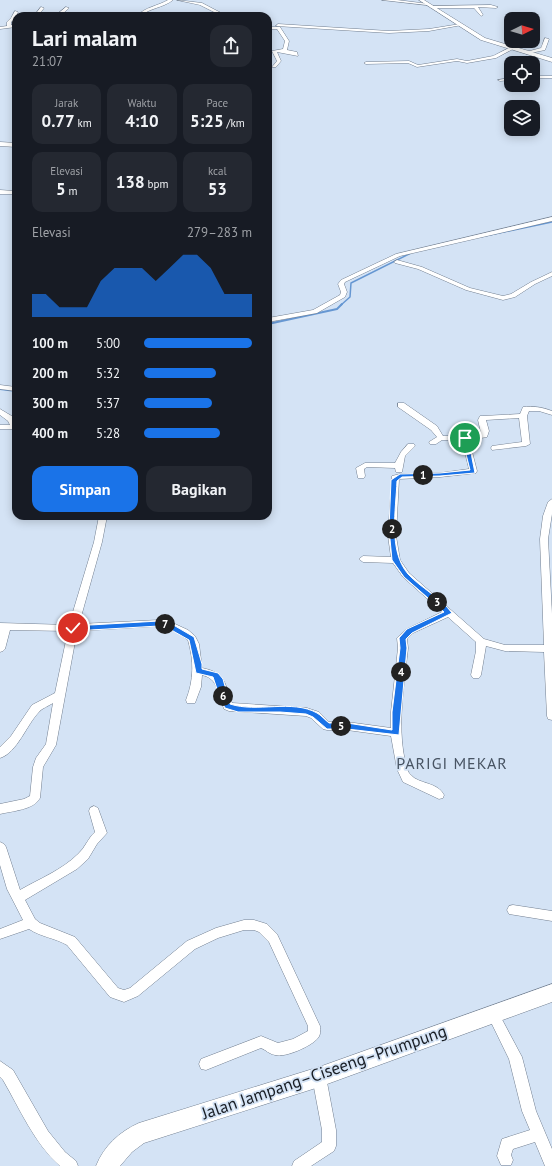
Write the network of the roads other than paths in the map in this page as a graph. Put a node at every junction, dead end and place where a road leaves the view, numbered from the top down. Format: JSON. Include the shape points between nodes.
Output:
{"nodes":[{"id":1,"x":171,"y":0,"type":"edge"},
{"id":2,"x":179,"y":0,"type":"edge"},
{"id":3,"x":384,"y":0,"type":"edge"},
{"id":4,"x":424,"y":1,"type":"edge"},
{"id":5,"x":475,"y":6,"type":"junction"},
{"id":6,"x":432,"y":7,"type":"junction"},
{"id":7,"x":496,"y":7,"type":"dead end"},
{"id":8,"x":42,"y":8,"type":"dead end"},
{"id":9,"x":67,"y":8,"type":"dead end"},
{"id":10,"x":39,"y":12,"type":"edge"},
{"id":11,"x":62,"y":12,"type":"edge"},
{"id":12,"x":143,"y":12,"type":"edge"},
{"id":13,"x":217,"y":12,"type":"edge"},
{"id":14,"x":481,"y":15,"type":"dead end"},
{"id":15,"x":283,"y":19,"type":"dead end"},
{"id":16,"x":12,"y":20,"type":"edge"},
{"id":17,"x":8,"y":23,"type":"junction"},
{"id":18,"x":12,"y":24,"type":"edge"},
{"id":19,"x":460,"y":25,"type":"junction"},
{"id":20,"x":277,"y":26,"type":"junction"},
{"id":21,"x":272,"y":27,"type":"edge"},
{"id":22,"x":0,"y":28,"type":"edge"},
{"id":23,"x":547,"y":39,"type":"dead end"},
{"id":24,"x":511,"y":49,"type":"junction"},
{"id":25,"x":282,"y":51,"type":"junction"},
{"id":26,"x":528,"y":53,"type":"junction"},
{"id":27,"x":296,"y":55,"type":"dead end"},
{"id":28,"x":552,"y":60,"type":"edge"},
{"id":29,"x":366,"y":63,"type":"dead end"},
{"id":30,"x":274,"y":66,"type":"dead end"},
{"id":31,"x":540,"y":77,"type":"edge"},
{"id":32,"x":552,"y":77,"type":"edge"},
{"id":33,"x":500,"y":80,"type":"dead end"},
{"id":34,"x":504,"y":80,"type":"edge"},
{"id":35,"x":0,"y":144,"type":"edge"},
{"id":36,"x":12,"y":145,"type":"edge"},
{"id":37,"x":0,"y":192,"type":"edge"},
{"id":38,"x":12,"y":193,"type":"edge"},
{"id":39,"x":552,"y":219,"type":"edge"},
{"id":40,"x":397,"y":262,"type":"dead end"},
{"id":41,"x":552,"y":274,"type":"edge"},
{"id":42,"x":272,"y":319,"type":"edge"},
{"id":43,"x":0,"y":387,"type":"edge"},
{"id":44,"x":12,"y":388,"type":"edge"},
{"id":45,"x":401,"y":405,"type":"dead end"},
{"id":46,"x":0,"y":411,"type":"edge"},
{"id":47,"x":552,"y":413,"type":"edge"},
{"id":48,"x":523,"y":416,"type":"junction"},
{"id":49,"x":12,"y":420,"type":"edge"},
{"id":50,"x":0,"y":427,"type":"edge"},
{"id":51,"x":12,"y":427,"type":"edge"},
{"id":52,"x":441,"y":438,"type":"junction"},
{"id":53,"x":465,"y":438,"type":"junction"},
{"id":54,"x":433,"y":442,"type":"dead end"},
{"id":55,"x":412,"y":446,"type":"dead end"},
{"id":56,"x":495,"y":448,"type":"dead end"},
{"id":57,"x":398,"y":466,"type":"junction"},
{"id":58,"x":361,"y":476,"type":"dead end"},
{"id":59,"x":400,"y":476,"type":"junction"},
{"id":60,"x":552,"y":502,"type":"edge"},
{"id":61,"x":102,"y":520,"type":"edge"},
{"id":62,"x":363,"y":559,"type":"dead end"},
{"id":63,"x":396,"y":560,"type":"junction"},
{"id":64,"x":449,"y":613,"type":"junction"},
{"id":65,"x":3,"y":626,"type":"edge"},
{"id":66,"x":73,"y":628,"type":"junction"},
{"id":67,"x":481,"y":641,"type":"junction"},
{"id":68,"x":0,"y":649,"type":"edge"},
{"id":69,"x":549,"y":649,"type":"junction"},
{"id":70,"x":198,"y":671,"type":"junction"},
{"id":71,"x":476,"y":675,"type":"dead end"},
{"id":72,"x":60,"y":695,"type":"junction"},
{"id":73,"x":191,"y":700,"type":"dead end"},
{"id":74,"x":552,"y":715,"type":"edge"},
{"id":75,"x":396,"y":733,"type":"junction"},
{"id":76,"x":0,"y":754,"type":"edge"},
{"id":77,"x":439,"y":795,"type":"dead end"},
{"id":78,"x":0,"y":809,"type":"edge"},
{"id":79,"x":94,"y":811,"type":"dead end"},
{"id":80,"x":1,"y":852,"type":"edge"},
{"id":81,"x":17,"y":898,"type":"junction"},
{"id":82,"x":513,"y":910,"type":"dead end"},
{"id":83,"x":552,"y":916,"type":"edge"},
{"id":84,"x":30,"y":923,"type":"junction"},
{"id":85,"x":0,"y":934,"type":"edge"},
{"id":86,"x":552,"y":993,"type":"edge"},
{"id":87,"x":493,"y":1014,"type":"junction"},
{"id":88,"x":206,"y":1064,"type":"dead end"},
{"id":89,"x":0,"y":1068,"type":"edge"},
{"id":90,"x":319,"y":1077,"type":"junction"},
{"id":91,"x":538,"y":1134,"type":"junction"},
{"id":92,"x":506,"y":1160,"type":"dead end"},
{"id":93,"x":71,"y":1166,"type":"edge"},
{"id":94,"x":107,"y":1166,"type":"edge"},
{"id":95,"x":299,"y":1166,"type":"edge"},
{"id":96,"x":552,"y":1166,"type":"edge"}],
"edges":[{"from":1,"to":12,"type":"street"},
{"from":2,"to":13,"type":"street","via":[[201,4]]},
{"from":3,"to":4,"type":"street"},
{"from":4,"to":6,"type":"street"},
{"from":5,"to":6,"type":"street"},
{"from":5,"to":7,"type":"street"},
{"from":5,"to":14,"type":"street"},
{"from":6,"to":19,"type":"street"},
{"from":8,"to":10,"type":"street"},
{"from":9,"to":11,"type":"street"},
{"from":15,"to":20,"type":"street"},
{"from":16,"to":17,"type":"street"},
{"from":17,"to":18,"type":"street"},
{"from":17,"to":22,"type":"street"},
{"from":19,"to":20,"type":"street","via":[[389,32]]},
{"from":19,"to":24,"type":"street","via":[[483,40]]},
{"from":20,"to":21,"type":"street"},
{"from":20,"to":25,"type":"street","via":[[286,41],[285,50]]},
{"from":23,"to":26,"type":"street","via":[[543,49]]},
{"from":24,"to":26,"type":"street"},
{"from":24,"to":29,"type":"street","via":[[494,57],[467,62],[457,60],[417,66],[409,62]]},
{"from":25,"to":27,"type":"street"},
{"from":25,"to":30,"type":"street","via":[[274,51],[279,61]]},
{"from":26,"to":28,"type":"street"},
{"from":31,"to":32,"type":"street"},
{"from":33,"to":34,"type":"street"},
{"from":35,"to":36,"type":"street"},
{"from":37,"to":38,"type":"street"},
{"from":39,"to":42,"type":"street","via":[[398,255],[343,281],[343,296],[323,308]]},
{"from":40,"to":41,"type":"street","via":[[420,268],[468,289],[503,298],[513,296]]},
{"from":43,"to":44,"type":"street"},
{"from":45,"to":52,"type":"street","via":[[434,428]]},
{"from":46,"to":49,"type":"street"},
{"from":47,"to":48,"type":"street","via":[[529,408]]},
{"from":48,"to":53,"type":"street","via":[[483,418],[484,435]]},
{"from":48,"to":56,"type":"street","via":[[526,444]]},
{"from":50,"to":51,"type":"street"},
{"from":52,"to":53,"type":"street"},
{"from":52,"to":54,"type":"street"},
{"from":53,"to":59,"type":"street","via":[[473,471]]},
{"from":55,"to":57,"type":"street","via":[[399,460]]},
{"from":57,"to":58,"type":"street","via":[[365,465],[360,468]]},
{"from":57,"to":59,"type":"street"},
{"from":59,"to":63,"type":"street","via":[[395,478],[394,484],[392,529]]},
{"from":60,"to":69,"type":"street","via":[[544,539]]},
{"from":61,"to":66,"type":"street"},
{"from":62,"to":63,"type":"street"},
{"from":63,"to":64,"type":"street","via":[[406,575]]},
{"from":64,"to":67,"type":"street"},
{"from":64,"to":75,"type":"street","via":[[410,631],[402,638]]},
{"from":65,"to":66,"type":"street"},
{"from":65,"to":68,"type":"street"},
{"from":66,"to":70,"type":"street","via":[[168,624],[192,638]]},
{"from":66,"to":72,"type":"street"},
{"from":67,"to":69,"type":"street","via":[[505,648]]},
{"from":67,"to":71,"type":"street"},
{"from":69,"to":74,"type":"street"},
{"from":70,"to":73,"type":"street","via":[[196,689]]},
{"from":70,"to":75,"type":"street","via":[[216,675],[228,706],[238,710],[280,709],[307,712],[315,715],[327,726],[347,726]]},
{"from":72,"to":76,"type":"street","via":[[36,708],[15,739]]},
{"from":72,"to":78,"type":"street","via":[[51,745],[38,767],[35,798],[27,803]]},
{"from":75,"to":77,"type":"street","via":[[402,769],[407,779]]},
{"from":79,"to":81,"type":"street","via":[[101,833],[84,856],[73,866]]},
{"from":80,"to":81,"type":"street"},
{"from":81,"to":84,"type":"street"},
{"from":82,"to":83,"type":"street"},
{"from":84,"to":85,"type":"street"},
{"from":84,"to":88,"type":"street","via":[[41,931],[63,936],[71,941],[114,993],[124,996],[134,992],[191,945],[244,924],[263,928],[273,938],[314,1026],[314,1033],[311,1037],[284,1050],[274,1049],[261,1042]]},
{"from":86,"to":87,"type":"main road","name":"Jalan Jampang–Ciseeng–Prumpung"},
{"from":87,"to":90,"type":"main road","name":"Jalan Jampang–Ciseeng–Prumpung"},
{"from":87,"to":91,"type":"street","via":[[515,1057],[529,1111]]},
{"from":89,"to":93,"type":"street","via":[[8,1075],[42,1136]]},
{"from":90,"to":94,"type":"main road","name":"Jalan Jampang–Ciseeng–Prumpung","via":[[139,1134],[125,1142]]},
{"from":90,"to":95,"type":"street","via":[[329,1130],[329,1146]]},
{"from":91,"to":92,"type":"street","via":[[507,1144],[504,1156]]},
{"from":91,"to":96,"type":"street"}]}
